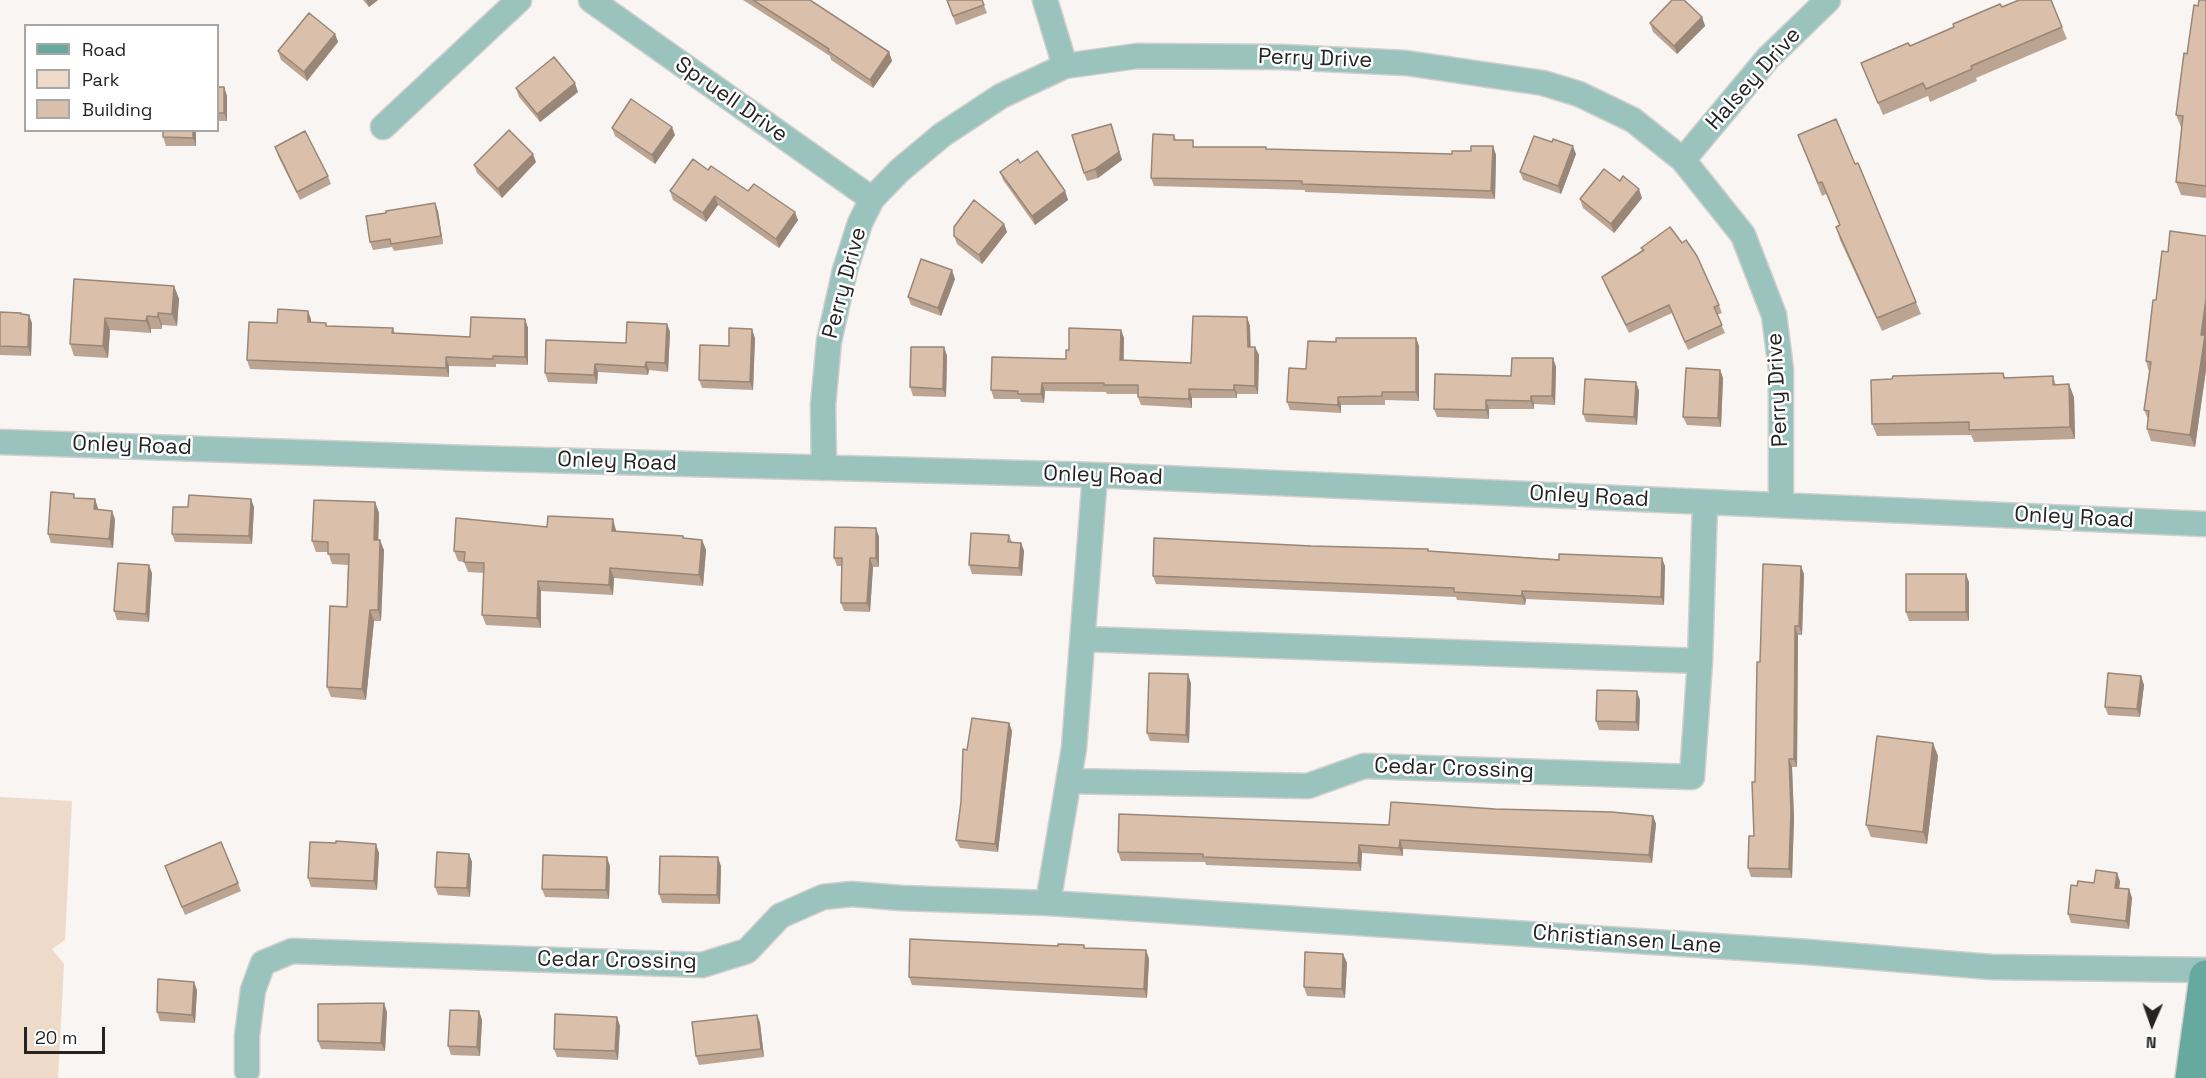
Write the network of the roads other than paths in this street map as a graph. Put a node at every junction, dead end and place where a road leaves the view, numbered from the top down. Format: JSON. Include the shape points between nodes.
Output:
{"nodes":[{"id":1,"x":519,"y":0,"type":"edge"},
{"id":2,"x":591,"y":0,"type":"edge"},
{"id":3,"x":1045,"y":0,"type":"edge"},
{"id":4,"x":1828,"y":0,"type":"edge"},
{"id":5,"x":1065,"y":66,"type":"junction"},
{"id":6,"x":383,"y":127,"type":"dead end"},
{"id":7,"x":1683,"y":160,"type":"junction"},
{"id":8,"x":872,"y":199,"type":"junction"},
{"id":9,"x":0,"y":442,"type":"edge"},
{"id":10,"x":824,"y":468,"type":"junction"},
{"id":11,"x":1095,"y":475,"type":"junction"},
{"id":12,"x":1705,"y":502,"type":"junction"},
{"id":13,"x":1781,"y":505,"type":"junction"},
{"id":14,"x":2206,"y":524,"type":"edge"},
{"id":15,"x":1083,"y":639,"type":"junction"},
{"id":16,"x":1700,"y":662,"type":"junction"},
{"id":17,"x":1069,"y":781,"type":"junction"},
{"id":18,"x":1048,"y":903,"type":"junction"},
{"id":19,"x":2206,"y":970,"type":"edge"},
{"id":20,"x":2206,"y":977,"type":"edge"},
{"id":21,"x":247,"y":1071,"type":"dead end"},
{"id":22,"x":2192,"y":1078,"type":"edge"}],
"edges":[{"from":1,"to":6,"type":"street"},
{"from":2,"to":8,"type":"street","name":"Spruell Drive"},
{"from":3,"to":5,"type":"street"},
{"from":4,"to":7,"type":"street","name":"Halsey Drive","via":[[1768,58]]},
{"from":5,"to":7,"type":"street","name":"Perry Drive","via":[[1137,56],[1283,57],[1406,63],[1543,83],[1579,94],[1633,120]]},
{"from":5,"to":8,"type":"street","name":"Perry Drive","via":[[1001,96],[942,135]]},
{"from":7,"to":13,"type":"street","name":"Perry Drive","via":[[1743,235],[1774,315],[1781,370]]},
{"from":8,"to":10,"type":"street","name":"Perry Drive","via":[[851,248],[829,340],[823,405]]},
{"from":9,"to":10,"type":"street","name":"Onley Road"},
{"from":10,"to":11,"type":"street","name":"Onley Road"},
{"from":11,"to":12,"type":"street","name":"Onley Road"},
{"from":11,"to":15,"type":"street"},
{"from":12,"to":13,"type":"street","name":"Onley Road"},
{"from":12,"to":16,"type":"street","name":"Cedar Crossing"},
{"from":13,"to":14,"type":"street","name":"Onley Road"},
{"from":15,"to":16,"type":"street"},
{"from":15,"to":17,"type":"street"},
{"from":16,"to":17,"type":"street","name":"Cedar Crossing","via":[[1692,777],[1364,766],[1308,786]]},
{"from":17,"to":18,"type":"street"},
{"from":18,"to":19,"type":"street","name":"Christiansen Lane","via":[[1991,967]]},
{"from":18,"to":21,"type":"street","name":"Cedar Crossing","via":[[852,894],[823,897],[780,916],[747,951],[702,965],[292,951],[263,963],[253,990]]},
{"from":20,"to":22,"type":"street"}]}
